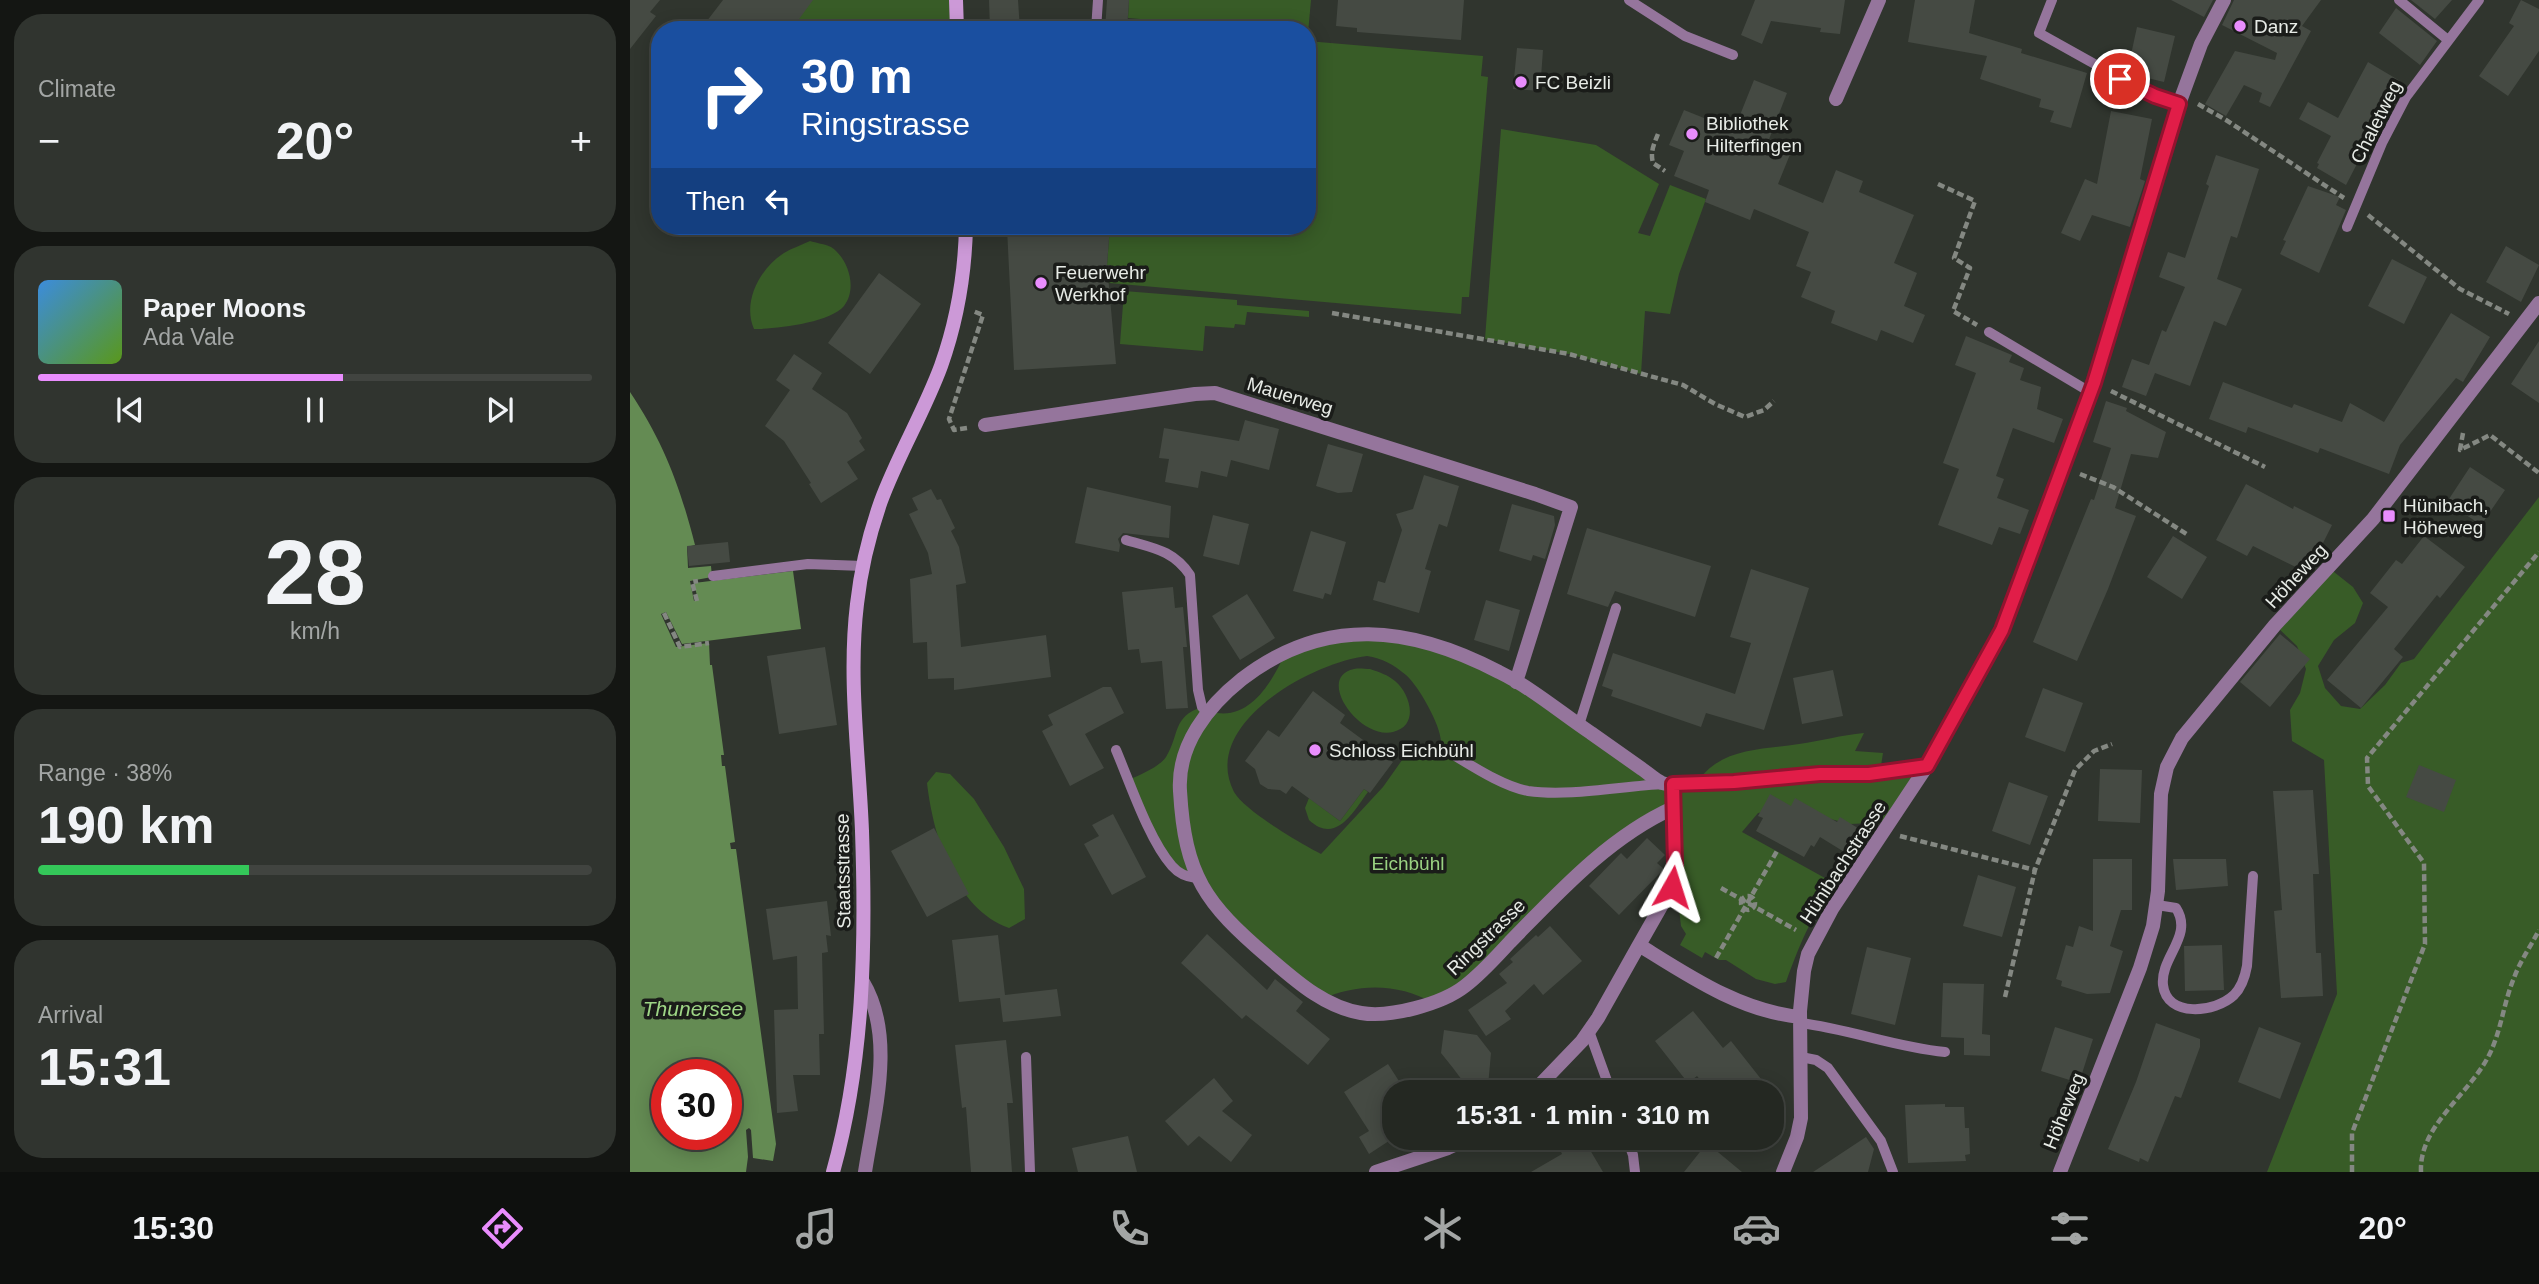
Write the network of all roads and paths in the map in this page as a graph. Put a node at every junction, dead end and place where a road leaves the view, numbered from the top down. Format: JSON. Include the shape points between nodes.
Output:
{"nodes":[{"id":1,"x":956,"y":0,"type":"edge"},
{"id":2,"x":1098,"y":0,"type":"edge"},
{"id":3,"x":1629,"y":0,"type":"edge"},
{"id":4,"x":1879,"y":0,"type":"edge"},
{"id":5,"x":2052,"y":0,"type":"edge"},
{"id":6,"x":2224,"y":0,"type":"edge"},
{"id":7,"x":2399,"y":0,"type":"edge"},
{"id":8,"x":2479,"y":0,"type":"edge"},
{"id":9,"x":957,"y":21,"type":"edge"},
{"id":10,"x":1097,"y":21,"type":"edge"},
{"id":11,"x":2448,"y":40,"type":"junction"},
{"id":12,"x":1733,"y":55,"type":"dead end"},
{"id":13,"x":1836,"y":99,"type":"dead end"},
{"id":14,"x":2179,"y":104,"type":"junction"},
{"id":15,"x":1658,"y":134,"type":"dead end"},
{"id":16,"x":1665,"y":171,"type":"dead end"},
{"id":17,"x":1938,"y":184,"type":"dead end"},
{"id":18,"x":2347,"y":227,"type":"dead end"},
{"id":19,"x":966,"y":235,"type":"edge"},
{"id":20,"x":2539,"y":303,"type":"edge"},
{"id":21,"x":957,"y":306,"type":"junction"},
{"id":22,"x":1332,"y":313,"type":"dead end"},
{"id":23,"x":1989,"y":332,"type":"joint"},
{"id":24,"x":2092,"y":388,"type":"junction"},
{"id":25,"x":1774,"y":401,"type":"dead end"},
{"id":26,"x":2457,"y":411,"type":"junction"},
{"id":27,"x":985,"y":425,"type":"joint"},
{"id":28,"x":2265,"y":467,"type":"dead end"},
{"id":29,"x":2063,"y":468,"type":"junction"},
{"id":30,"x":2539,"y":472,"type":"edge"},
{"id":31,"x":2188,"y":535,"type":"dead end"},
{"id":32,"x":1126,"y":540,"type":"dead end"},
{"id":33,"x":2539,"y":552,"type":"edge"},
{"id":34,"x":863,"y":566,"type":"junction"},
{"id":35,"x":712,"y":576,"type":"dead end"},
{"id":36,"x":1616,"y":608,"type":"dead end"},
{"id":37,"x":664,"y":613,"type":"dead end"},
{"id":38,"x":709,"y":643,"type":"dead end"},
{"id":39,"x":1516,"y":682,"type":"junction"},
{"id":40,"x":1207,"y":712,"type":"junction"},
{"id":41,"x":1579,"y":725,"type":"junction"},
{"id":42,"x":2112,"y":744,"type":"dead end"},
{"id":43,"x":1440,"y":747,"type":"dead end"},
{"id":44,"x":1116,"y":750,"type":"dead end"},
{"id":45,"x":1927,"y":766,"type":"junction"},
{"id":46,"x":1668,"y":784,"type":"junction"},
{"id":47,"x":1673,"y":808,"type":"junction"},
{"id":48,"x":1901,"y":836,"type":"dead end"},
{"id":49,"x":1777,"y":851,"type":"dead end"},
{"id":50,"x":2035,"y":870,"type":"junction"},
{"id":51,"x":2253,"y":876,"type":"dead end"},
{"id":52,"x":1196,"y":878,"type":"junction"},
{"id":53,"x":1721,"y":888,"type":"dead end"},
{"id":54,"x":1751,"y":896,"type":"junction"},
{"id":55,"x":1741,"y":899,"type":"junction"},
{"id":56,"x":1748,"y":902,"type":"junction"},
{"id":57,"x":2157,"y":905,"type":"junction"},
{"id":58,"x":1754,"y":906,"type":"junction"},
{"id":59,"x":1744,"y":909,"type":"junction"},
{"id":60,"x":1796,"y":930,"type":"dead end"},
{"id":61,"x":2539,"y":930,"type":"edge"},
{"id":62,"x":1639,"y":946,"type":"junction"},
{"id":63,"x":1716,"y":958,"type":"dead end"},
{"id":64,"x":863,"y":982,"type":"junction"},
{"id":65,"x":2005,"y":996,"type":"dead end"},
{"id":66,"x":1800,"y":1020,"type":"junction"},
{"id":67,"x":1589,"y":1031,"type":"junction"},
{"id":68,"x":1945,"y":1052,"type":"dead end"},
{"id":69,"x":1026,"y":1057,"type":"dead end"},
{"id":70,"x":1801,"y":1057,"type":"junction"},
{"id":71,"x":1545,"y":1080,"type":"edge"},
{"id":72,"x":1607,"y":1080,"type":"edge"},
{"id":73,"x":1443,"y":1150,"type":"edge"},
{"id":74,"x":1631,"y":1150,"type":"edge"},
{"id":75,"x":833,"y":1172,"type":"edge"},
{"id":76,"x":865,"y":1172,"type":"edge"},
{"id":77,"x":1030,"y":1172,"type":"edge"},
{"id":78,"x":1376,"y":1172,"type":"edge"},
{"id":79,"x":1635,"y":1172,"type":"edge"},
{"id":80,"x":1783,"y":1172,"type":"edge"},
{"id":81,"x":1894,"y":1172,"type":"edge"},
{"id":82,"x":2060,"y":1172,"type":"edge"},
{"id":83,"x":2353,"y":1172,"type":"edge"},
{"id":84,"x":2421,"y":1172,"type":"edge"}],
"edges":[{"from":1,"to":9,"type":"main road"},
{"from":2,"to":10,"type":"lane"},
{"from":3,"to":12,"type":"lane","via":[[1685,36]]},
{"from":4,"to":13,"type":"street"},
{"from":5,"to":14,"type":"lane","via":[[2039,33],[2134,86]]},
{"from":6,"to":14,"type":"street","name":"Hünibachstrasse","via":[[2201,44]]},
{"from":7,"to":11,"type":"lane"},
{"from":8,"to":11,"type":"lane","name":"Chaletweg"},
{"from":11,"to":18,"type":"lane","name":"Chaletweg","via":[[2406,97]]},
{"from":14,"to":24,"type":"street","name":"Hünibachstrasse"},
{"from":15,"to":16,"type":"path","via":[[1651,158]]},
{"from":17,"to":23,"type":"path","via":[[1975,201],[1954,258],[1970,268],[1952,311]]},
{"from":19,"to":21,"type":"main road","name":"Staatsstrasse"},
{"from":20,"to":26,"type":"street","name":"Höheweg"},
{"from":21,"to":27,"type":"path","via":[[983,315],[949,419],[954,430]]},
{"from":21,"to":34,"type":"main road","name":"Staatsstrasse","via":[[940,367],[882,500]]},
{"from":22,"to":25,"type":"path","via":[[1569,354],[1683,385],[1745,417]]},
{"from":23,"to":24,"type":"lane"},
{"from":24,"to":28,"type":"path"},
{"from":24,"to":29,"type":"street","name":"Hünibachstrasse"},
{"from":26,"to":30,"type":"path","via":[[2465,420],[2460,450],[2490,435]]},
{"from":26,"to":57,"type":"street","name":"Höheweg","via":[[2373,519],[2275,625],[2182,738],[2167,767],[2161,794]]},
{"from":27,"to":39,"type":"street","name":"Mauerweg","via":[[1215,393],[1571,508]]},
{"from":29,"to":31,"type":"path","via":[[2113,487]]},
{"from":29,"to":45,"type":"street","name":"Hünibachstrasse","via":[[2000,634]]},
{"from":32,"to":40,"type":"lane","via":[[1167,552],[1190,575],[1198,690]]},
{"from":33,"to":83,"type":"path","via":[[2367,758],[2368,786],[2424,863],[2425,944],[2352,1133]]},
{"from":34,"to":35,"type":"lane","via":[[808,564]]},
{"from":34,"to":64,"type":"main road","name":"Staatsstrasse","via":[[855,644]]},
{"from":36,"to":41,"type":"lane"},
{"from":37,"to":38,"type":"path","via":[[680,647]]},
{"from":39,"to":40,"type":"street","name":"Ringstrasse","via":[[1424,641],[1354,633],[1261,664]]},
{"from":39,"to":41,"type":"street","name":"Ringstrasse"},
{"from":40,"to":52,"type":"street","name":"Ringstrasse","via":[[1192,737],[1179,787],[1186,844]]},
{"from":41,"to":46,"type":"street","name":"Ringstrasse"},
{"from":42,"to":50,"type":"path","via":[[2094,751],[2074,770]]},
{"from":43,"to":46,"type":"lane","via":[[1525,790]]},
{"from":44,"to":52,"type":"lane","name":"Ringstrasse","via":[[1166,859],[1180,874]]},
{"from":45,"to":46,"type":"street","via":[[1869,774]]},
{"from":45,"to":66,"type":"street","name":"Hünibachstrasse","via":[[1820,929],[1804,971]]},
{"from":46,"to":47,"type":"street"},
{"from":47,"to":52,"type":"street","name":"Ringstrasse","via":[[1625,835],[1580,873],[1464,987],[1433,1003],[1391,1012],[1358,1013],[1314,994],[1238,931]]},
{"from":47,"to":62,"type":"street","via":[[1672,887]]},
{"from":48,"to":50,"type":"path"},
{"from":49,"to":54,"type":"path"},
{"from":50,"to":65,"type":"path"},
{"from":51,"to":57,"type":"lane","via":[[2244,979],[2233,996],[2219,1004],[2189,1010],[2168,997],[2164,970],[2178,944],[2182,922],[2176,908]]},
{"from":53,"to":55,"type":"path"},
{"from":54,"to":55,"type":"path"},
{"from":54,"to":56,"type":"path"},
{"from":54,"to":58,"type":"path"},
{"from":55,"to":56,"type":"path"},
{"from":55,"to":59,"type":"path"},
{"from":56,"to":58,"type":"path"},
{"from":56,"to":59,"type":"path"},
{"from":57,"to":82,"type":"street","name":"Höheweg","via":[[2140,968]]},
{"from":58,"to":59,"type":"path"},
{"from":58,"to":60,"type":"path"},
{"from":59,"to":63,"type":"path"},
{"from":61,"to":84,"type":"path","via":[[2513,978],[2488,1058],[2426,1139]]},
{"from":62,"to":66,"type":"street","via":[[1732,998]]},
{"from":62,"to":67,"type":"street"},
{"from":64,"to":75,"type":"main road","name":"Staatsstrasse","via":[[850,1092]]},
{"from":64,"to":76,"type":"street","via":[[875,1007],[880,1064]]},
{"from":66,"to":68,"type":"lane","via":[[1909,1048]]},
{"from":66,"to":70,"type":"street","name":"Hünibachstrasse"},
{"from":67,"to":71,"type":"street"},
{"from":67,"to":72,"type":"lane"},
{"from":69,"to":77,"type":"lane"},
{"from":70,"to":80,"type":"street","name":"Hünibachstrasse","via":[[1801,1118]]},
{"from":70,"to":81,"type":"lane","via":[[1828,1068],[1881,1141]]},
{"from":73,"to":78,"type":"street"},
{"from":74,"to":79,"type":"lane"}]}
